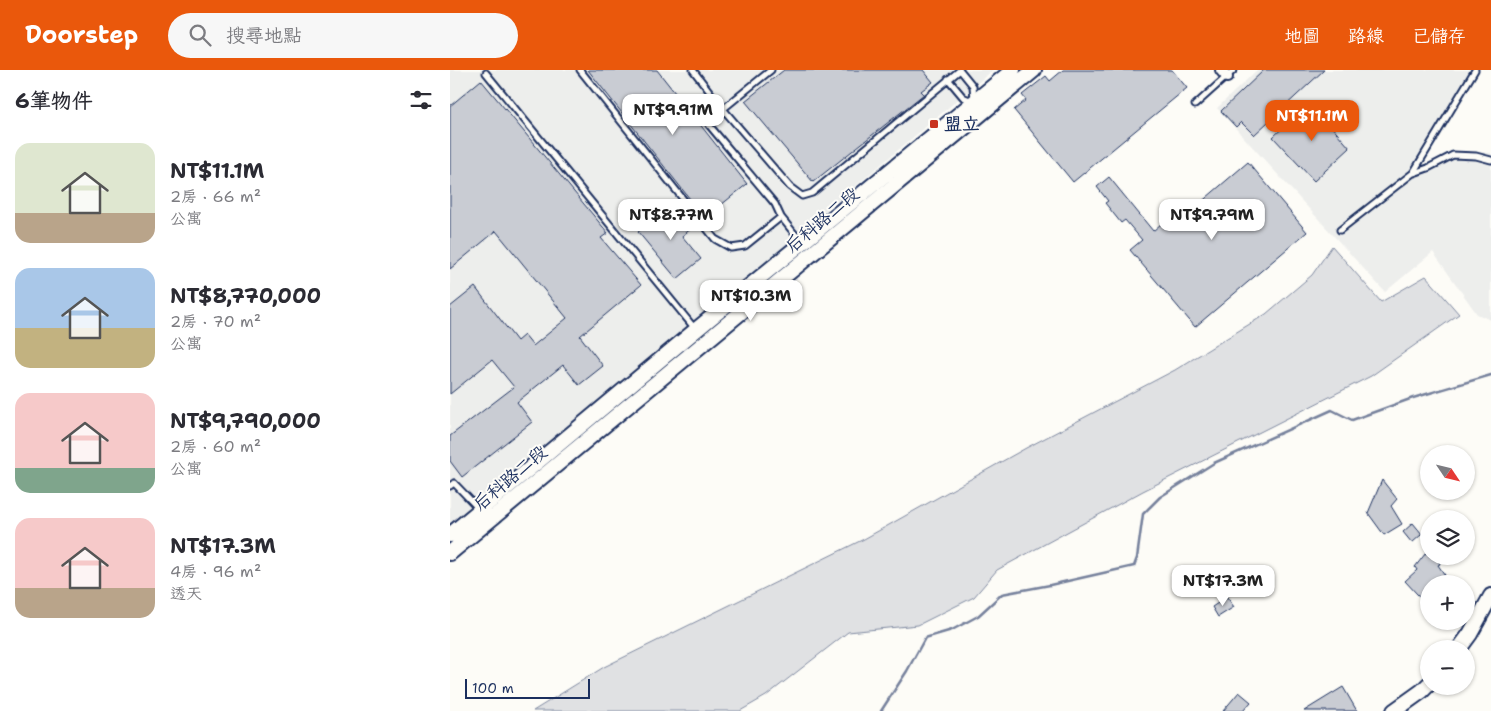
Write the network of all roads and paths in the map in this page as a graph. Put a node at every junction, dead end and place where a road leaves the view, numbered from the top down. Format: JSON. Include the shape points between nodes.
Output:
{"nodes":[{"id":1,"x":580,"y":70,"type":"edge"},
{"id":2,"x":693,"y":70,"type":"edge"},
{"id":3,"x":771,"y":70,"type":"edge"},
{"id":4,"x":1013,"y":70,"type":"edge"},
{"id":5,"x":1034,"y":70,"type":"edge"},
{"id":6,"x":1475,"y":70,"type":"edge"},
{"id":7,"x":957,"y":71,"type":"edge"},
{"id":8,"x":1227,"y":72,"type":"edge"},
{"id":9,"x":486,"y":73,"type":"dead end"},
{"id":10,"x":948,"y":79,"type":"junction"},
{"id":11,"x":1194,"y":106,"type":"dead end"},
{"id":12,"x":979,"y":107,"type":"junction"},
{"id":13,"x":724,"y":109,"type":"junction"},
{"id":14,"x":709,"y":126,"type":"dead end"},
{"id":15,"x":1491,"y":160,"type":"edge"},
{"id":16,"x":1413,"y":173,"type":"junction"},
{"id":17,"x":781,"y":217,"type":"junction"},
{"id":18,"x":1340,"y":230,"type":"dead end"},
{"id":19,"x":803,"y":243,"type":"junction"},
{"id":20,"x":696,"y":330,"type":"junction"},
{"id":21,"x":706,"y":341,"type":"junction"},
{"id":22,"x":450,"y":486,"type":"edge"},
{"id":23,"x":485,"y":515,"type":"junction"},
{"id":24,"x":450,"y":535,"type":"edge"},
{"id":25,"x":450,"y":553,"type":"edge"},
{"id":26,"x":1491,"y":596,"type":"edge"},
{"id":27,"x":1466,"y":640,"type":"edge"},
{"id":28,"x":1420,"y":692,"type":"edge"},
{"id":29,"x":1394,"y":711,"type":"edge"}],
"edges":[{"from":1,"to":17,"type":"lane","via":[[715,239],[732,248],[745,246]]},
{"from":2,"to":13,"type":"lane"},
{"from":3,"to":13,"type":"lane"},
{"from":4,"to":12,"type":"street","name":"后科路二段"},
{"from":5,"to":12,"type":"street","name":"后科路二段"},
{"from":6,"to":16,"type":"lane"},
{"from":7,"to":10,"type":"lane"},
{"from":7,"to":12,"type":"lane","via":[[973,86]]},
{"from":8,"to":11,"type":"lane"},
{"from":9,"to":20,"type":"lane"},
{"from":10,"to":12,"type":"lane","via":[[963,96]]},
{"from":10,"to":13,"type":"lane","via":[[812,193],[802,196],[790,187]]},
{"from":12,"to":19,"type":"street","name":"后科路二段"},
{"from":12,"to":21,"type":"street","name":"后科路二段"},
{"from":14,"to":17,"type":"lane","via":[[775,204]]},
{"from":15,"to":16,"type":"lane","via":[[1453,155]]},
{"from":16,"to":18,"type":"lane"},
{"from":17,"to":19,"type":"lane"},
{"from":19,"to":20,"type":"street","name":"后科路二段"},
{"from":20,"to":21,"type":"street"},
{"from":20,"to":23,"type":"street","name":"后科路二段"},
{"from":21,"to":23,"type":"street","name":"后科路二段"},
{"from":22,"to":23,"type":"lane","via":[[454,483]]},
{"from":23,"to":24,"type":"street","name":"后科路二段"},
{"from":23,"to":25,"type":"street","name":"后科路二段"},
{"from":26,"to":27,"type":"street"},
{"from":28,"to":29,"type":"street"}]}
